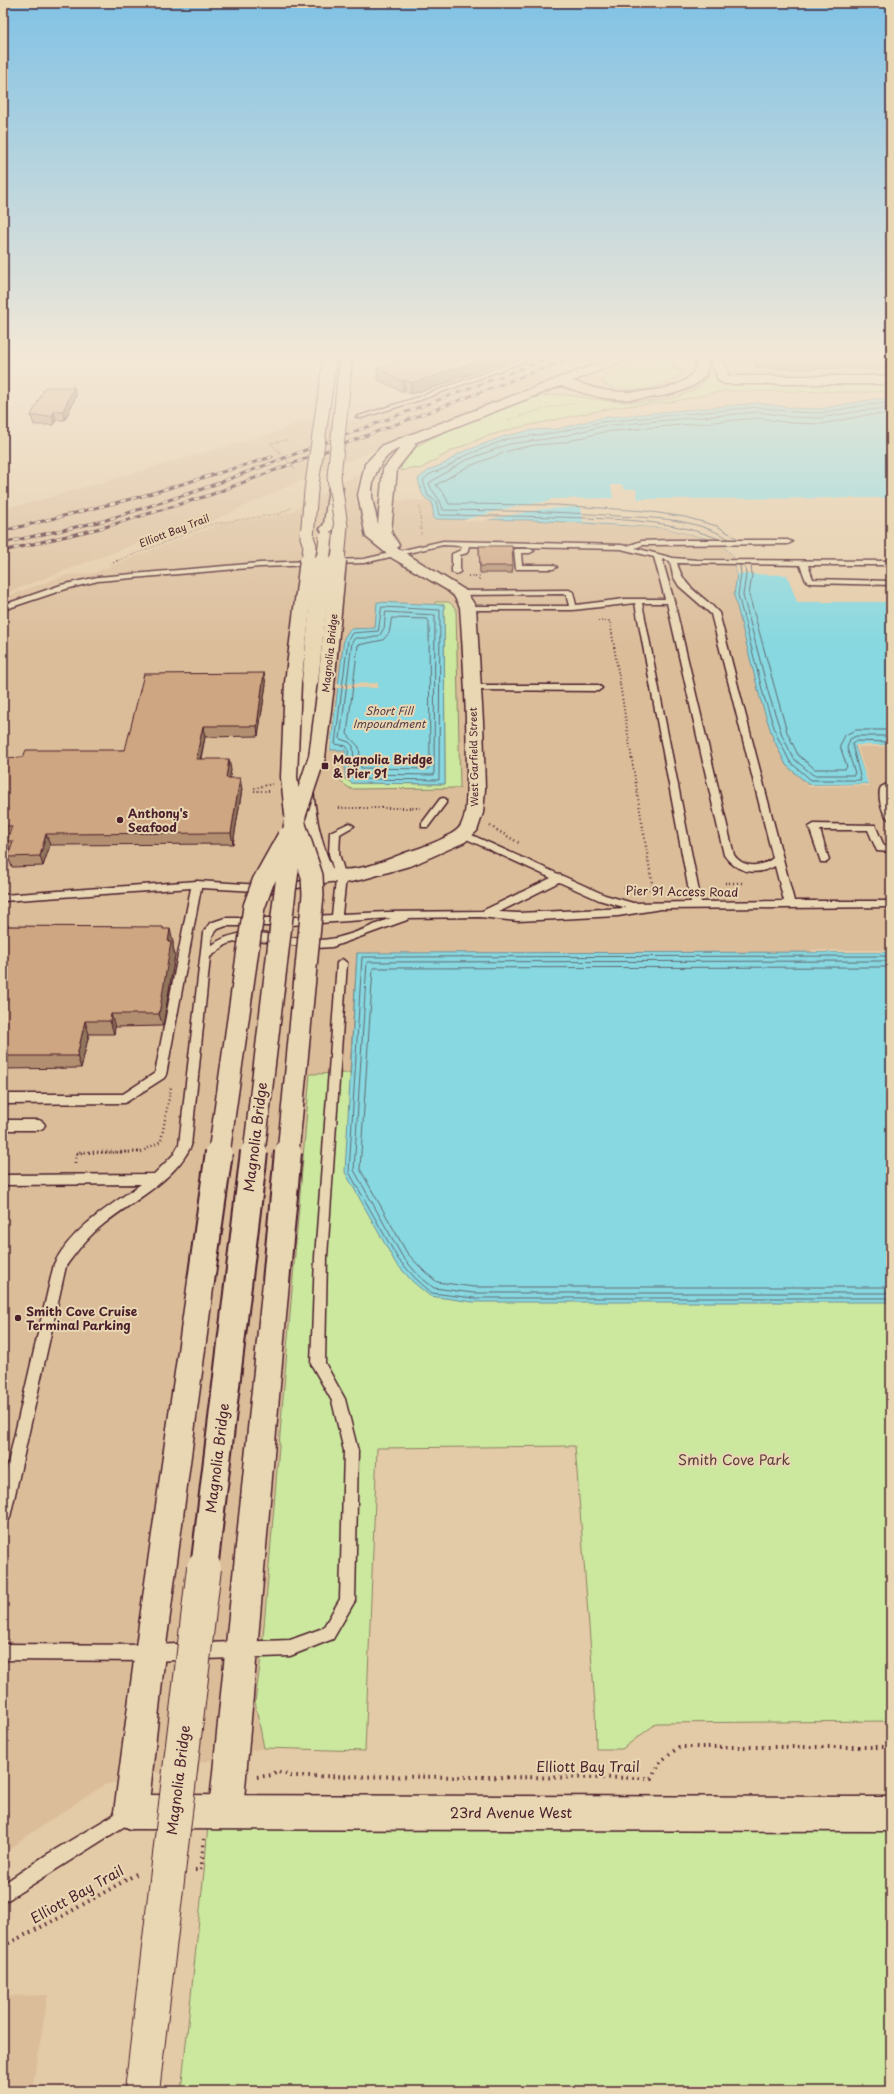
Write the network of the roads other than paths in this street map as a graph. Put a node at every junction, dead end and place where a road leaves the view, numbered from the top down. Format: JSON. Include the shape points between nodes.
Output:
{"nodes":[{"id":1,"x":317,"y":452,"type":"edge"},
{"id":2,"x":338,"y":452,"type":"edge"},
{"id":3,"x":392,"y":452,"type":"edge"},
{"id":4,"x":389,"y":453,"type":"junction"},
{"id":5,"x":314,"y":469,"type":"junction"},
{"id":6,"x":335,"y":482,"type":"junction"},
{"id":7,"x":322,"y":509,"type":"junction"},
{"id":8,"x":327,"y":529,"type":"junction"},
{"id":9,"x":788,"y":542,"type":"dead end"},
{"id":10,"x":466,"y":544,"type":"junction"},
{"id":11,"x":310,"y":546,"type":"junction"},
{"id":12,"x":517,"y":547,"type":"junction"},
{"id":13,"x":630,"y":548,"type":"junction"},
{"id":14,"x":548,"y":551,"type":"dead end"},
{"id":15,"x":397,"y":555,"type":"junction"},
{"id":16,"x":657,"y":556,"type":"junction"},
{"id":17,"x":673,"y":560,"type":"junction"},
{"id":18,"x":803,"y":562,"type":"junction"},
{"id":19,"x":891,"y":563,"type":"edge"},
{"id":20,"x":553,"y":568,"type":"dead end"},
{"id":21,"x":456,"y":572,"type":"dead end"},
{"id":22,"x":891,"y":583,"type":"edge"},
{"id":23,"x":460,"y":593,"type":"junction"},
{"id":24,"x":638,"y":601,"type":"junction"},
{"id":25,"x":670,"y":601,"type":"junction"},
{"id":26,"x":3,"y":608,"type":"edge"},
{"id":27,"x":468,"y":608,"type":"junction"},
{"id":28,"x":573,"y":608,"type":"junction"},
{"id":29,"x":472,"y":688,"type":"junction"},
{"id":30,"x":598,"y":688,"type":"dead end"},
{"id":31,"x":891,"y":785,"type":"edge"},
{"id":32,"x":443,"y":801,"type":"dead end"},
{"id":33,"x":891,"y":817,"type":"edge"},
{"id":34,"x":425,"y":825,"type":"dead end"},
{"id":35,"x":294,"y":826,"type":"junction"},
{"id":36,"x":349,"y":826,"type":"dead end"},
{"id":37,"x":463,"y":834,"type":"junction"},
{"id":38,"x":891,"y":849,"type":"edge"},
{"id":39,"x":778,"y":859,"type":"junction"},
{"id":40,"x":824,"y":860,"type":"dead end"},
{"id":41,"x":340,"y":877,"type":"junction"},
{"id":42,"x":558,"y":879,"type":"junction"},
{"id":43,"x":197,"y":884,"type":"junction"},
{"id":44,"x":3,"y":898,"type":"edge"},
{"id":45,"x":891,"y":904,"type":"edge"},
{"id":46,"x":697,"y":905,"type":"junction"},
{"id":47,"x":790,"y":905,"type":"junction"},
{"id":48,"x":660,"y":906,"type":"junction"},
{"id":49,"x":480,"y":914,"type":"junction"},
{"id":50,"x":410,"y":915,"type":"junction"},
{"id":51,"x":337,"y":917,"type":"junction"},
{"id":52,"x":206,"y":955,"type":"junction"},
{"id":53,"x":342,"y":962,"type":"dead end"},
{"id":54,"x":3,"y":1098,"type":"edge"},
{"id":55,"x":3,"y":1125,"type":"edge"},
{"id":56,"x":39,"y":1125,"type":"dead end"},
{"id":57,"x":156,"y":1178,"type":"junction"},
{"id":58,"x":3,"y":1180,"type":"edge"},
{"id":59,"x":3,"y":1517,"type":"edge"},
{"id":60,"x":241,"y":1650,"type":"junction"},
{"id":61,"x":3,"y":1652,"type":"edge"},
{"id":62,"x":150,"y":1653,"type":"junction"},
{"id":63,"x":226,"y":1811,"type":"junction"},
{"id":64,"x":131,"y":1812,"type":"junction"},
{"id":65,"x":891,"y":1814,"type":"edge"},
{"id":66,"x":3,"y":1894,"type":"edge"},
{"id":67,"x":142,"y":2091,"type":"edge"}],
"edges":[{"from":1,"to":5,"type":"main road","name":"Magnolia Bridge","bridge":true},
{"from":2,"to":6,"type":"main road","name":"Magnolia Bridge","bridge":true},
{"from":3,"to":4,"type":"main road"},
{"from":4,"to":15,"type":"main road","via":[[384,532]]},
{"from":4,"to":15,"type":"main road","via":[[372,464],[365,495],[373,537]]},
{"from":5,"to":7,"type":"main road","via":[[319,476],[318,495]]},
{"from":5,"to":11,"type":"main road","name":"Magnolia Bridge","bridge":true,"via":[[307,537]]},
{"from":6,"to":7,"type":"main road","name":"Magnolia Bridge"},
{"from":6,"to":8,"type":"main road","bridge":true,"via":[[331,525]]},
{"from":6,"to":35,"type":"main road","name":"Magnolia Bridge","bridge":true,"via":[[341,526],[326,686],[317,757]]},
{"from":7,"to":8,"type":"main road"},
{"from":7,"to":11,"type":"main road","name":"Magnolia Bridge"},
{"from":8,"to":41,"type":"main road","bridge":true,"via":[[306,714],[303,789],[308,833],[324,872]]},
{"from":9,"to":13,"type":"lane","via":[[642,543]]},
{"from":10,"to":12,"type":"lane"},
{"from":10,"to":15,"type":"lane","via":[[443,543]]},
{"from":10,"to":21,"type":"lane","via":[[464,551],[456,554]]},
{"from":11,"to":35,"type":"main road","name":"Magnolia Bridge","bridge":true,"via":[[293,683],[289,777]]},
{"from":12,"to":13,"type":"lane","via":[[598,545]]},
{"from":12,"to":14,"type":"lane"},
{"from":12,"to":20,"type":"lane","via":[[519,567]]},
{"from":13,"to":16,"type":"lane"},
{"from":15,"to":23,"type":"main road"},
{"from":15,"to":26,"type":"lane","via":[[364,561],[260,565],[98,579],[64,587]]},
{"from":16,"to":17,"type":"lane"},
{"from":16,"to":25,"type":"lane"},
{"from":17,"to":18,"type":"lane"},
{"from":17,"to":39,"type":"lane","via":[[682,584],[715,613]]},
{"from":18,"to":19,"type":"lane"},
{"from":18,"to":22,"type":"lane","via":[[810,581]]},
{"from":23,"to":27,"type":"main road","name":"West Garfield Street"},
{"from":23,"to":28,"type":"lane","via":[[569,592]]},
{"from":24,"to":25,"type":"lane"},
{"from":24,"to":28,"type":"lane"},
{"from":24,"to":46,"type":"lane"},
{"from":25,"to":39,"type":"lane","via":[[729,855],[732,861],[749,868],[767,867]]},
{"from":27,"to":28,"type":"lane"},
{"from":27,"to":29,"type":"main road","name":"West Garfield Street"},
{"from":29,"to":30,"type":"lane"},
{"from":29,"to":37,"type":"main road","name":"West Garfield Street","via":[[476,788],[474,818]]},
{"from":31,"to":33,"type":"lane","via":[[884,789]]},
{"from":32,"to":34,"type":"lane"},
{"from":35,"to":60,"type":"main road","bridge":true,"via":[[312,876],[313,895]]},
{"from":35,"to":62,"type":"main road","bridge":true,"via":[[263,882],[254,907]]},
{"from":35,"to":67,"type":"main road","name":"Magnolia Bridge","bridge":true},
{"from":36,"to":41,"type":"lane","via":[[335,832],[334,854]]},
{"from":37,"to":41,"type":"main road","name":"West Garfield Street","via":[[437,848],[392,865]]},
{"from":37,"to":42,"type":"lane","name":"Pier 91 Access Road"},
{"from":38,"to":40,"type":"lane","via":[[880,849],[872,827],[814,827]]},
{"from":39,"to":47,"type":"lane"},
{"from":41,"to":43,"type":"lane","via":[[275,890]]},
{"from":41,"to":51,"type":"lane"},
{"from":42,"to":48,"type":"lane","name":"Pier 91 Access Road","via":[[612,902],[633,906]]},
{"from":42,"to":49,"type":"lane","via":[[497,909]]},
{"from":43,"to":44,"type":"lane"},
{"from":43,"to":54,"type":"lane","via":[[160,1075],[125,1098]]},
{"from":45,"to":47,"type":"lane","name":"Pier 91 Access Road"},
{"from":46,"to":47,"type":"lane","name":"Pier 91 Access Road"},
{"from":46,"to":48,"type":"lane","name":"Pier 91 Access Road"},
{"from":48,"to":49,"type":"lane","via":[[618,913],[518,917]]},
{"from":49,"to":50,"type":"lane"},
{"from":50,"to":51,"type":"lane"},
{"from":50,"to":52,"type":"lane","via":[[332,943],[316,944],[239,937],[224,941]]},
{"from":51,"to":52,"type":"lane","via":[[218,924],[207,936]]},
{"from":52,"to":57,"type":"lane","via":[[185,1146],[172,1167]]},
{"from":53,"to":60,"type":"lane","via":[[321,1257],[318,1364],[338,1399],[351,1451],[347,1601],[328,1634],[290,1648]]},
{"from":55,"to":56,"type":"lane"},
{"from":57,"to":58,"type":"lane"},
{"from":57,"to":59,"type":"lane","via":[[98,1221],[74,1245],[60,1264]]},
{"from":60,"to":62,"type":"lane"},
{"from":60,"to":63,"type":"main road"},
{"from":61,"to":62,"type":"lane"},
{"from":62,"to":64,"type":"main road"},
{"from":63,"to":64,"type":"main road","name":"23rd Avenue West"},
{"from":63,"to":65,"type":"main road","name":"23rd Avenue West"},
{"from":64,"to":66,"type":"lane"}]}
